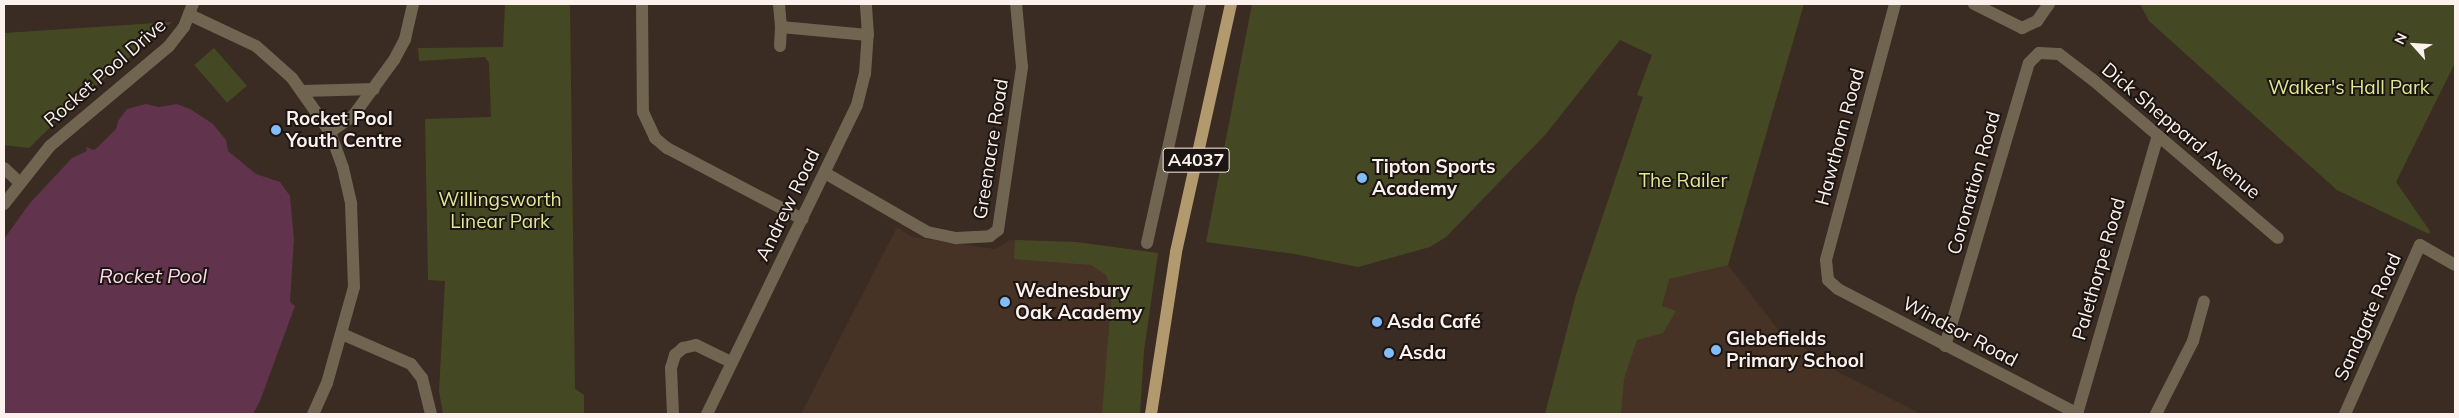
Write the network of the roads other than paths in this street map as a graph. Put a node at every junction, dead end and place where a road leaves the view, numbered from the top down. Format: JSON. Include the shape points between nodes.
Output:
{"nodes":[{"id":1,"x":413,"y":4,"type":"edge"},
{"id":2,"x":642,"y":4,"type":"edge"},
{"id":3,"x":779,"y":4,"type":"edge"},
{"id":4,"x":866,"y":4,"type":"edge"},
{"id":5,"x":1016,"y":4,"type":"edge"},
{"id":6,"x":1200,"y":4,"type":"edge"},
{"id":7,"x":1231,"y":4,"type":"edge"},
{"id":8,"x":1896,"y":4,"type":"edge"},
{"id":9,"x":1974,"y":4,"type":"edge"},
{"id":10,"x":2048,"y":4,"type":"edge"},
{"id":11,"x":192,"y":9,"type":"edge"},
{"id":12,"x":781,"y":27,"type":"junction"},
{"id":13,"x":868,"y":35,"type":"junction"},
{"id":14,"x":780,"y":46,"type":"dead end"},
{"id":15,"x":2059,"y":54,"type":"joint"},
{"id":16,"x":374,"y":89,"type":"junction"},
{"id":17,"x":303,"y":91,"type":"junction"},
{"id":18,"x":330,"y":132,"type":"junction"},
{"id":19,"x":2158,"y":136,"type":"junction"},
{"id":20,"x":4,"y":168,"type":"edge"},
{"id":21,"x":825,"y":173,"type":"junction"},
{"id":22,"x":19,"y":182,"type":"junction"},
{"id":23,"x":4,"y":204,"type":"edge"},
{"id":24,"x":802,"y":220,"type":"junction"},
{"id":25,"x":2278,"y":238,"type":"dead end"},
{"id":26,"x":1147,"y":243,"type":"dead end"},
{"id":27,"x":2455,"y":265,"type":"edge"},
{"id":28,"x":1828,"y":280,"type":"joint"},
{"id":29,"x":2204,"y":301,"type":"dead end"},
{"id":30,"x":342,"y":334,"type":"junction"},
{"id":31,"x":1945,"y":346,"type":"junction"},
{"id":32,"x":731,"y":362,"type":"junction"},
{"id":33,"x":2076,"y":413,"type":"edge"},
{"id":34,"x":313,"y":414,"type":"edge"},
{"id":35,"x":431,"y":414,"type":"edge"},
{"id":36,"x":672,"y":414,"type":"edge"},
{"id":37,"x":707,"y":414,"type":"edge"},
{"id":38,"x":1151,"y":414,"type":"edge"},
{"id":39,"x":2156,"y":414,"type":"edge"},
{"id":40,"x":2345,"y":414,"type":"edge"}],
"edges":[{"from":1,"to":16,"type":"street","via":[[405,40]]},
{"from":2,"to":24,"type":"street","via":[[643,112],[655,138],[667,148]]},
{"from":3,"to":12,"type":"street"},
{"from":4,"to":13,"type":"street","name":"Andrew Road"},
{"from":5,"to":21,"type":"street","name":"Greenacre Road","via":[[1022,67],[998,230],[990,236],[956,238],[927,232]]},
{"from":6,"to":26,"type":"street"},
{"from":7,"to":38,"type":"main road","number":"A4037","via":[[1176,252]]},
{"from":8,"to":28,"type":"street","name":"Hawthorn Road","via":[[1826,260]]},
{"from":9,"to":10,"type":"street","via":[[2022,28],[2037,21]]},
{"from":11,"to":17,"type":"street","name":"Rocket Pool Drive","via":[[256,46]]},
{"from":11,"to":22,"type":"street","name":"Rocket Pool Drive","via":[[169,46],[50,146]]},
{"from":12,"to":13,"type":"street"},
{"from":12,"to":14,"type":"street"},
{"from":13,"to":21,"type":"street","name":"Andrew Road","via":[[863,86]]},
{"from":15,"to":19,"type":"street","name":"Dick Sheppard Avenue"},
{"from":15,"to":31,"type":"street","name":"Coronation Road","via":[[2039,53],[2029,63]]},
{"from":16,"to":17,"type":"street"},
{"from":16,"to":18,"type":"street","via":[[353,116]]},
{"from":17,"to":18,"type":"street","name":"Rocket Pool Drive"},
{"from":18,"to":30,"type":"street","name":"Rocket Pool Drive","via":[[347,186],[354,234],[354,287]]},
{"from":19,"to":25,"type":"street","name":"Dick Sheppard Avenue"},
{"from":19,"to":33,"type":"street","name":"Palethorpe Road"},
{"from":20,"to":22,"type":"street"},
{"from":21,"to":24,"type":"street","name":"Andrew Road"},
{"from":22,"to":23,"type":"street","name":"Rocket Pool Drive"},
{"from":24,"to":32,"type":"street","name":"Andrew Road"},
{"from":27,"to":40,"type":"street","name":"Sandgate Road","via":[[2420,245]]},
{"from":28,"to":31,"type":"street","name":"Windsor Road","via":[[1838,289]]},
{"from":29,"to":39,"type":"street","via":[[2193,341]]},
{"from":30,"to":34,"type":"street","name":"Rocket Pool Drive"},
{"from":30,"to":35,"type":"street","via":[[411,364],[422,378]]},
{"from":31,"to":33,"type":"street","name":"Windsor Road"},
{"from":32,"to":36,"type":"street","via":[[696,345],[683,348],[675,355],[671,368]]},
{"from":32,"to":37,"type":"street","name":"Andrew Road"}]}
